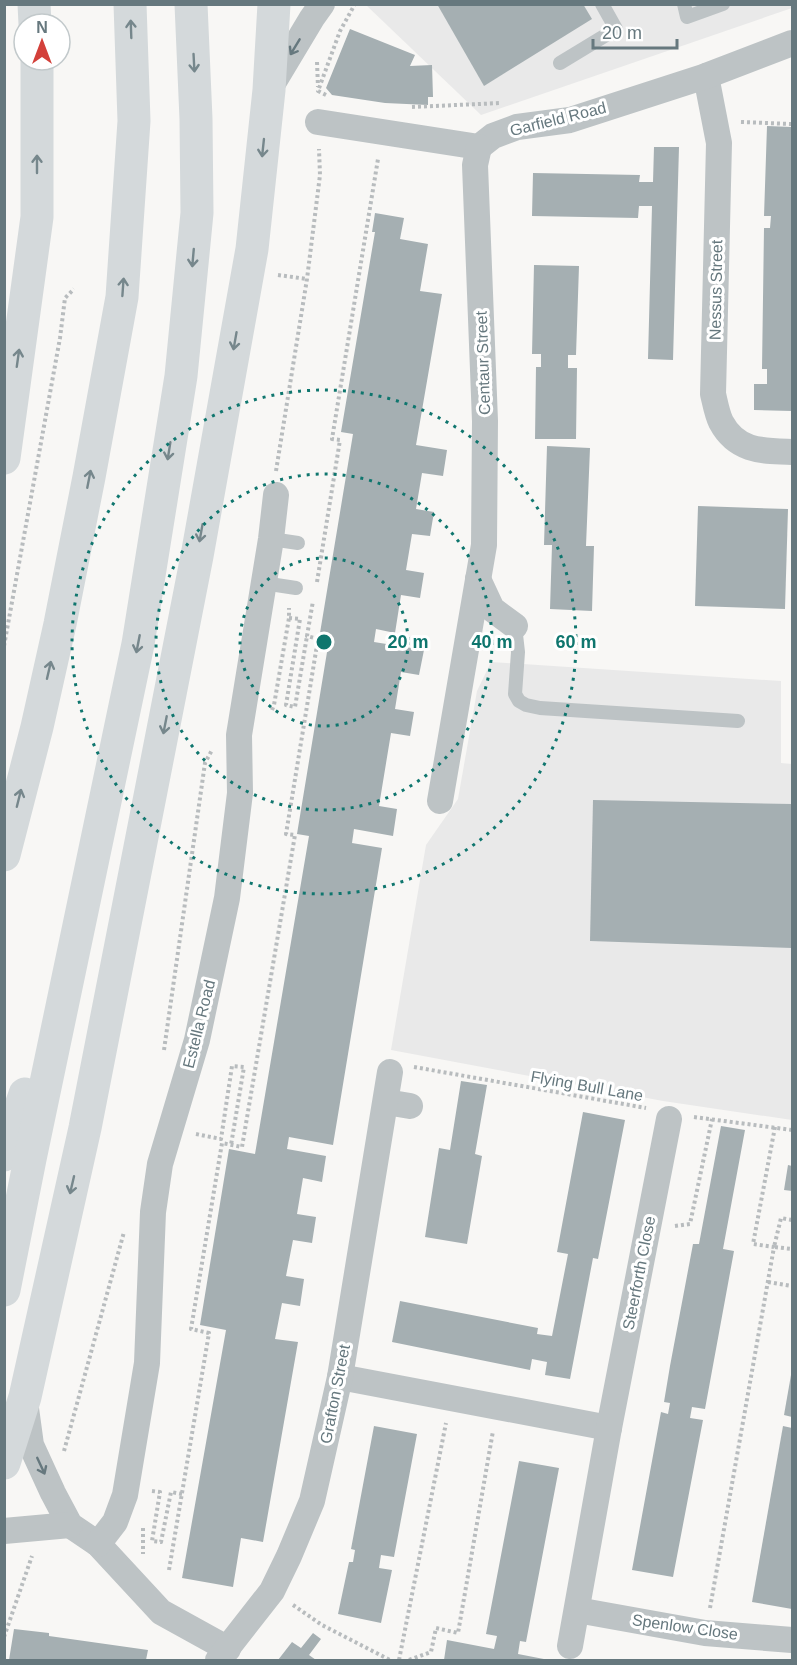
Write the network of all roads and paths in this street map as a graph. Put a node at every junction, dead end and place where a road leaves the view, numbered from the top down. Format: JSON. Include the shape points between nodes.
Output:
{"nodes":[{"id":1,"x":130,"y":4,"type":"edge"},
{"id":2,"x":191,"y":4,"type":"edge"},
{"id":3,"x":273,"y":4,"type":"edge"},
{"id":4,"x":322,"y":4,"type":"edge"},
{"id":5,"x":355,"y":4,"type":"edge"},
{"id":6,"x":603,"y":4,"type":"edge"},
{"id":7,"x":684,"y":4,"type":"edge"},
{"id":8,"x":723,"y":4,"type":"edge"},
{"id":9,"x":792,"y":43,"type":"edge"},
{"id":10,"x":560,"y":63,"type":"dead end"},
{"id":11,"x":37,"y":72,"type":"edge"},
{"id":12,"x":706,"y":76,"type":"junction"},
{"id":13,"x":269,"y":90,"type":"junction"},
{"id":14,"x":318,"y":91,"type":"dead end"},
{"id":15,"x":737,"y":121,"type":"dead end"},
{"id":16,"x":318,"y":122,"type":"dead end"},
{"id":17,"x":792,"y":124,"type":"edge"},
{"id":18,"x":383,"y":132,"type":"junction"},
{"id":19,"x":479,"y":147,"type":"junction"},
{"id":20,"x":320,"y":174,"type":"dead end"},
{"id":21,"x":74,"y":289,"type":"dead end"},
{"id":22,"x":792,"y":452,"type":"edge"},
{"id":23,"x":4,"y":458,"type":"edge"},
{"id":24,"x":276,"y":484,"type":"joint"},
{"id":25,"x":271,"y":539,"type":"junction"},
{"id":26,"x":298,"y":543,"type":"dead end"},
{"id":27,"x":478,"y":579,"type":"junction"},
{"id":28,"x":263,"y":583,"type":"junction"},
{"id":29,"x":296,"y":588,"type":"dead end"},
{"id":30,"x":289,"y":618,"type":"dead end"},
{"id":31,"x":514,"y":626,"type":"joint"},
{"id":32,"x":307,"y":636,"type":"junction"},
{"id":33,"x":4,"y":646,"type":"edge"},
{"id":34,"x":738,"y":721,"type":"dead end"},
{"id":35,"x":215,"y":745,"type":"dead end"},
{"id":36,"x":440,"y":801,"type":"dead end"},
{"id":37,"x":4,"y":855,"type":"edge"},
{"id":38,"x":75,"y":941,"type":"junction"},
{"id":39,"x":164,"y":1053,"type":"dead end"},
{"id":40,"x":400,"y":1070,"type":"joint"},
{"id":41,"x":671,"y":1115,"type":"junction"},
{"id":42,"x":712,"y":1119,"type":"junction"},
{"id":43,"x":775,"y":1127,"type":"junction"},
{"id":44,"x":792,"y":1130,"type":"edge"},
{"id":45,"x":196,"y":1134,"type":"dead end"},
{"id":46,"x":231,"y":1145,"type":"junction"},
{"id":47,"x":4,"y":1155,"type":"edge"},
{"id":48,"x":792,"y":1220,"type":"edge"},
{"id":49,"x":126,"y":1224,"type":"dead end"},
{"id":50,"x":669,"y":1231,"type":"dead end"},
{"id":51,"x":774,"y":1247,"type":"junction"},
{"id":52,"x":792,"y":1249,"type":"edge"},
{"id":53,"x":768,"y":1282,"type":"junction"},
{"id":54,"x":792,"y":1286,"type":"edge"},
{"id":55,"x":4,"y":1290,"type":"edge"},
{"id":56,"x":340,"y":1377,"type":"junction"},
{"id":57,"x":25,"y":1397,"type":"junction"},
{"id":58,"x":447,"y":1417,"type":"dead end"},
{"id":59,"x":494,"y":1425,"type":"dead end"},
{"id":60,"x":609,"y":1428,"type":"junction"},
{"id":61,"x":4,"y":1463,"type":"edge"},
{"id":62,"x":146,"y":1490,"type":"dead end"},
{"id":63,"x":53,"y":1493,"type":"junction"},
{"id":64,"x":182,"y":1494,"type":"junction"},
{"id":65,"x":70,"y":1525,"type":"junction"},
{"id":66,"x":42,"y":1528,"type":"junction"},
{"id":67,"x":4,"y":1531,"type":"edge"},
{"id":68,"x":98,"y":1544,"type":"junction"},
{"id":69,"x":168,"y":1570,"type":"dead end"},
{"id":70,"x":287,"y":1601,"type":"dead end"},
{"id":71,"x":577,"y":1610,"type":"junction"},
{"id":72,"x":708,"y":1615,"type":"dead end"},
{"id":73,"x":4,"y":1637,"type":"edge"},
{"id":74,"x":792,"y":1640,"type":"edge"},
{"id":75,"x":570,"y":1646,"type":"dead end"},
{"id":76,"x":223,"y":1655,"type":"edge"},
{"id":77,"x":390,"y":1660,"type":"edge"},
{"id":78,"x":399,"y":1660,"type":"edge"},
{"id":79,"x":409,"y":1660,"type":"edge"}],
"edges":[{"from":37,"to":1,"type":"main road","one_way":true,"via":[[62,612],[122,297],[134,121]]},
{"from":2,"to":38,"type":"main road","one_way":true,"via":[[197,213],[181,376],[138,644]]},
{"from":3,"to":13,"type":"main road"},
{"from":4,"to":13,"type":"street","one_way":true},
{"from":5,"to":14,"type":"path","via":[[340,31]]},
{"from":6,"to":10,"type":"lane","via":[[616,28]]},
{"from":7,"to":8,"type":"lane","via":[[687,17]]},
{"from":9,"to":12,"type":"street","name":"Garfield Road"},
{"from":23,"to":11,"type":"main road","one_way":true,"via":[[37,216]]},
{"from":12,"to":19,"type":"street","name":"Garfield Road","via":[[570,120],[517,127],[493,136]]},
{"from":12,"to":22,"type":"street","name":"Nessus Street","via":[[719,143],[713,394],[720,421],[736,441],[759,451]]},
{"from":13,"to":57,"type":"main road","one_way":true,"via":[[252,249],[197,556],[85,1128]]},
{"from":15,"to":17,"type":"path"},
{"from":16,"to":18,"type":"street"},
{"from":18,"to":19,"type":"street"},
{"from":18,"to":32,"type":"path","via":[[332,440],[340,440]]},
{"from":19,"to":27,"type":"street","name":"Centaur Street","via":[[475,165],[485,443],[484,545]]},
{"from":20,"to":24,"type":"path"},
{"from":21,"to":33,"type":"path","via":[[65,298]]},
{"from":24,"to":25,"type":"street","name":"Estella Road"},
{"from":25,"to":26,"type":"lane"},
{"from":25,"to":28,"type":"street","name":"Estella Road"},
{"from":27,"to":31,"type":"street","via":[[492,609]]},
{"from":27,"to":36,"type":"street","name":"Centaur Street"},
{"from":28,"to":29,"type":"lane"},
{"from":28,"to":68,"type":"street","name":"Estella Road","via":[[239,735],[240,793],[227,898],[197,1040],[160,1164],[153,1212],[147,1363],[137,1427],[125,1495],[115,1521]]},
{"from":30,"to":32,"type":"path","via":[[300,619],[285,705],[295,707]]},
{"from":31,"to":34,"type":"lane","via":[[518,652],[515,694],[526,705]]},
{"from":32,"to":46,"type":"path","via":[[318,639],[286,834],[295,835],[242,1147]]},
{"from":35,"to":39,"type":"path","via":[[205,763]]},
{"from":38,"to":47,"type":"main road"},
{"from":38,"to":55,"type":"main road"},
{"from":40,"to":41,"type":"path","name":"Flying Bull Lane"},
{"from":40,"to":56,"type":"street","name":"Grafton Street","via":[[398,1104]]},
{"from":41,"to":42,"type":"path","name":"Flying Bull Lane"},
{"from":41,"to":60,"type":"street","name":"Steerforth Close"},
{"from":42,"to":43,"type":"path","name":"Flying Bull Lane"},
{"from":42,"to":50,"type":"path","via":[[690,1224]]},
{"from":43,"to":44,"type":"path","name":"Flying Bull Lane"},
{"from":43,"to":51,"type":"path","via":[[753,1244]]},
{"from":45,"to":46,"type":"path","via":[[221,1139],[232,1066],[244,1067]]},
{"from":46,"to":64,"type":"path","via":[[222,1143],[191,1329],[209,1333]]},
{"from":48,"to":51,"type":"path","via":[[781,1218]]},
{"from":49,"to":63,"type":"path"},
{"from":51,"to":52,"type":"path"},
{"from":51,"to":53,"type":"path"},
{"from":53,"to":54,"type":"path"},
{"from":53,"to":72,"type":"path"},
{"from":56,"to":60,"type":"street"},
{"from":56,"to":76,"type":"street","name":"Grafton Street","via":[[312,1502],[289,1557],[272,1591]]},
{"from":57,"to":61,"type":"main road"},
{"from":57,"to":63,"type":"street","one_way":true,"via":[[31,1444]]},
{"from":58,"to":78,"type":"path"},
{"from":59,"to":79,"type":"path","via":[[458,1632],[436,1628],[431,1652]]},
{"from":60,"to":71,"type":"street","name":"Steerforth Close"},
{"from":62,"to":64,"type":"path","via":[[160,1492],[152,1541],[161,1542],[171,1492]]},
{"from":63,"to":65,"type":"street"},
{"from":64,"to":69,"type":"path"},
{"from":65,"to":66,"type":"street"},
{"from":65,"to":68,"type":"street"},
{"from":66,"to":67,"type":"street"},
{"from":66,"to":73,"type":"path"},
{"from":68,"to":76,"type":"street","via":[[161,1612]]},
{"from":70,"to":77,"type":"path","via":[[322,1625]]},
{"from":71,"to":74,"type":"street","name":"Spenlow Close","via":[[705,1632]]},
{"from":71,"to":75,"type":"street","name":"Steerforth Close"}]}
